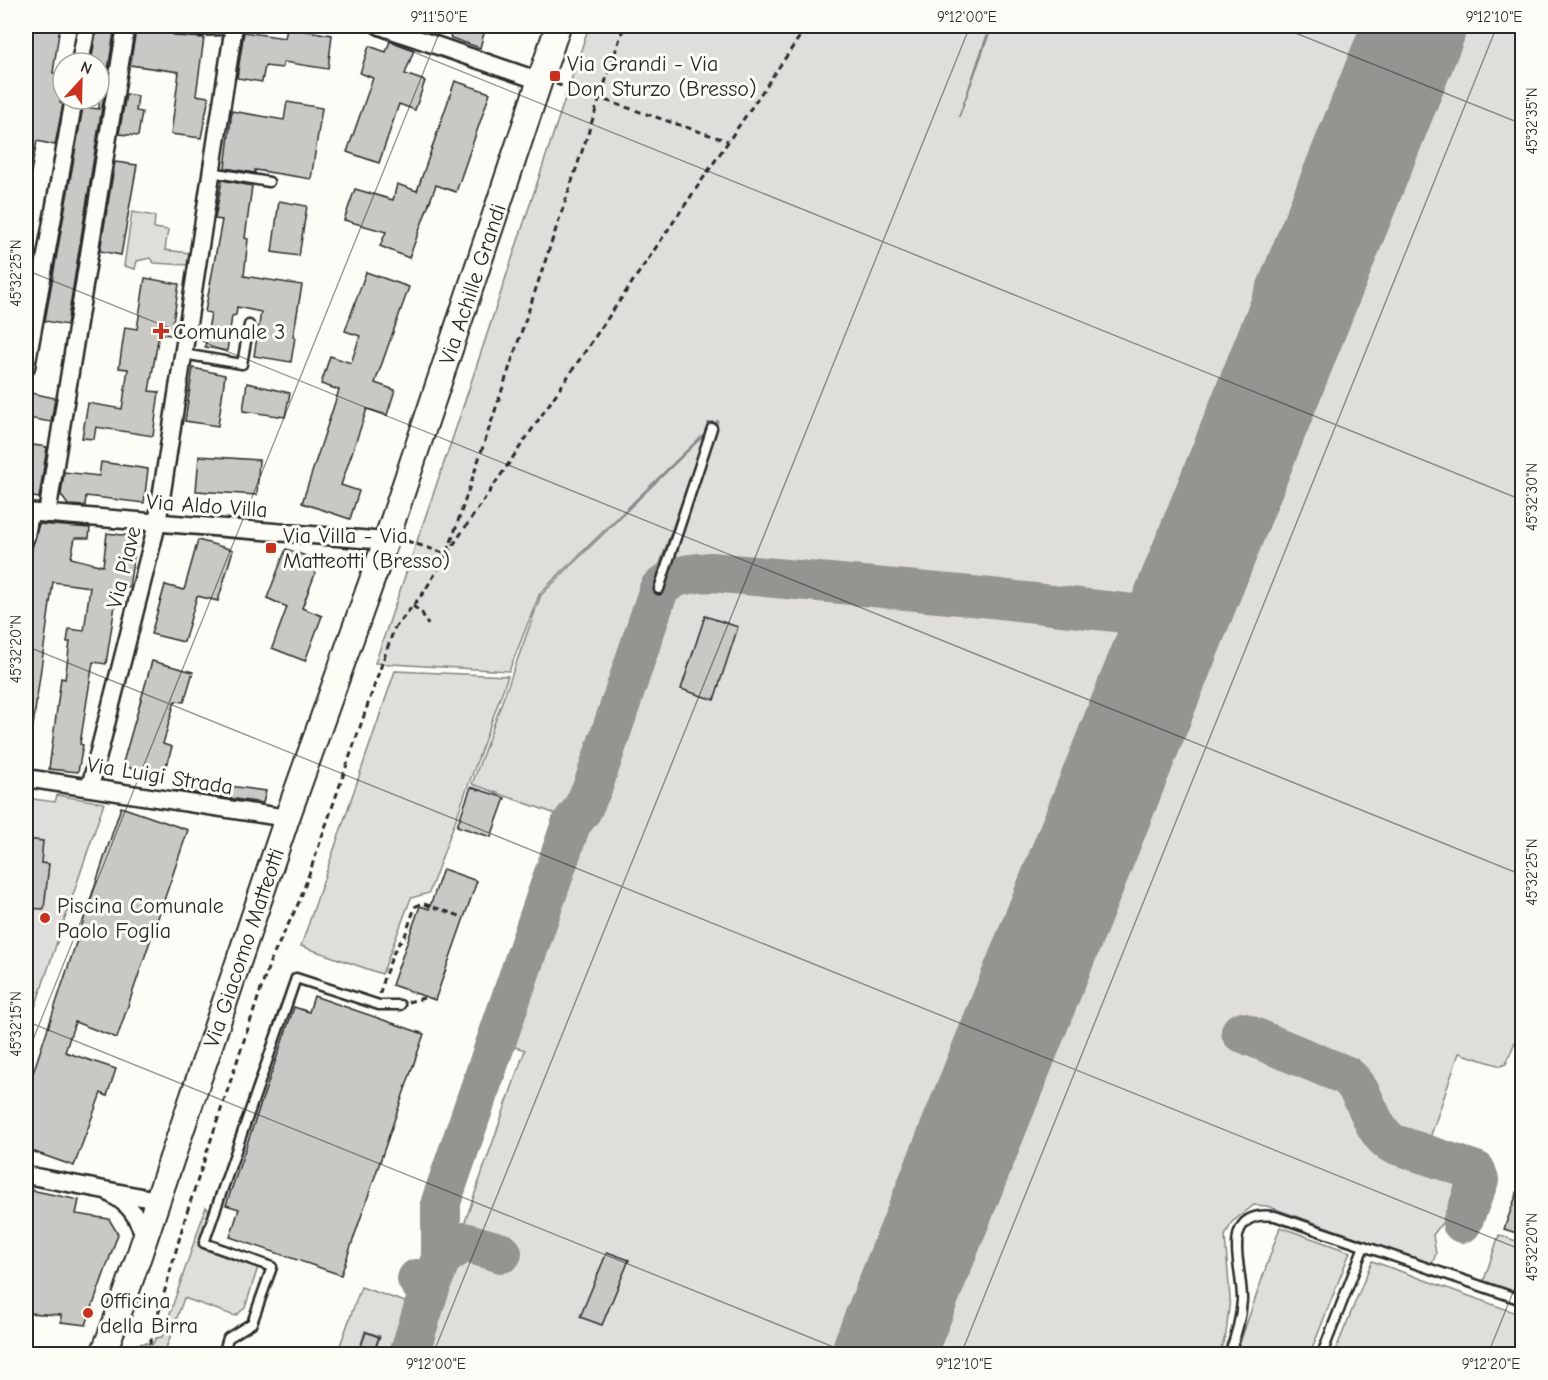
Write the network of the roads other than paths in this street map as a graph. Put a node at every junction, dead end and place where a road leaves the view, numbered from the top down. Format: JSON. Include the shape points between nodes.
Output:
{"nodes":[{"id":1,"x":87,"y":26,"type":"edge"},
{"id":2,"x":126,"y":26,"type":"edge"},
{"id":3,"x":178,"y":26,"type":"edge"},
{"id":4,"x":222,"y":26,"type":"edge"},
{"id":5,"x":234,"y":26,"type":"edge"},
{"id":6,"x":380,"y":26,"type":"edge"},
{"id":7,"x":558,"y":26,"type":"edge"},
{"id":8,"x":418,"y":31,"type":"edge"},
{"id":9,"x":82,"y":51,"type":"edge"},
{"id":10,"x":546,"y":87,"type":"junction"},
{"id":11,"x":72,"y":111,"type":"edge"},
{"id":12,"x":211,"y":172,"type":"junction"},
{"id":13,"x":269,"y":182,"type":"dead end"},
{"id":14,"x":249,"y":325,"type":"dead end"},
{"id":15,"x":183,"y":354,"type":"junction"},
{"id":16,"x":26,"y":367,"type":"edge"},
{"id":17,"x":712,"y":428,"type":"dead end"},
{"id":18,"x":28,"y":512,"type":"edge"},
{"id":19,"x":47,"y":514,"type":"junction"},
{"id":20,"x":157,"y":524,"type":"junction"},
{"id":21,"x":26,"y":536,"type":"edge"},
{"id":22,"x":386,"y":541,"type":"junction"},
{"id":23,"x":659,"y":589,"type":"dead end"},
{"id":24,"x":26,"y":778,"type":"edge"},
{"id":25,"x":90,"y":787,"type":"junction"},
{"id":26,"x":287,"y":818,"type":"junction"},
{"id":27,"x":400,"y":1005,"type":"dead end"},
{"id":28,"x":26,"y":1175,"type":"edge"},
{"id":29,"x":105,"y":1191,"type":"junction"},
{"id":30,"x":157,"y":1200,"type":"junction"},
{"id":31,"x":145,"y":1237,"type":"junction"},
{"id":32,"x":1364,"y":1246,"type":"junction"},
{"id":33,"x":1522,"y":1300,"type":"edge"},
{"id":34,"x":103,"y":1354,"type":"edge"},
{"id":35,"x":223,"y":1354,"type":"edge"},
{"id":36,"x":1228,"y":1354,"type":"edge"},
{"id":37,"x":1322,"y":1354,"type":"edge"}],
"edges":[{"from":1,"to":9,"type":"street"},
{"from":2,"to":19,"type":"street"},
{"from":3,"to":4,"type":"street"},
{"from":5,"to":12,"type":"street","name":"Via Piave"},
{"from":6,"to":8,"type":"street"},
{"from":7,"to":10,"type":"street","name":"Via Achille Grandi"},
{"from":8,"to":10,"type":"street"},
{"from":10,"to":22,"type":"street","name":"Via Achille Grandi"},
{"from":11,"to":16,"type":"street"},
{"from":12,"to":13,"type":"lane"},
{"from":12,"to":15,"type":"street","name":"Via Piave"},
{"from":14,"to":15,"type":"lane","via":[[242,364]]},
{"from":15,"to":20,"type":"street","name":"Via Piave"},
{"from":17,"to":23,"type":"lane"},
{"from":18,"to":19,"type":"street","name":"Via Aldo Villa"},
{"from":18,"to":21,"type":"street"},
{"from":19,"to":20,"type":"street","name":"Via Aldo Villa"},
{"from":20,"to":22,"type":"street","name":"Via Aldo Villa"},
{"from":20,"to":25,"type":"street","name":"Via Piave"},
{"from":22,"to":26,"type":"street","name":"Via Giacomo Matteotti"},
{"from":24,"to":25,"type":"street","name":"Via Luigi Strada"},
{"from":25,"to":26,"type":"street","name":"Via Luigi Strada"},
{"from":26,"to":30,"type":"street","name":"Via Giacomo Matteotti"},
{"from":27,"to":35,"type":"lane","via":[[379,1005],[297,978],[204,1243],[272,1267],[252,1323],[228,1338]]},
{"from":28,"to":29,"type":"street"},
{"from":29,"to":30,"type":"street"},
{"from":29,"to":31,"type":"street","via":[[126,1203]]},
{"from":30,"to":31,"type":"street","name":"Via Giacomo Matteotti"},
{"from":31,"to":34,"type":"street","name":"Via Giacomo Matteotti"},
{"from":32,"to":33,"type":"lane"},
{"from":32,"to":36,"type":"lane","via":[[1275,1216],[1260,1216],[1246,1222],[1236,1240],[1242,1303]]},
{"from":32,"to":37,"type":"lane"}]}
